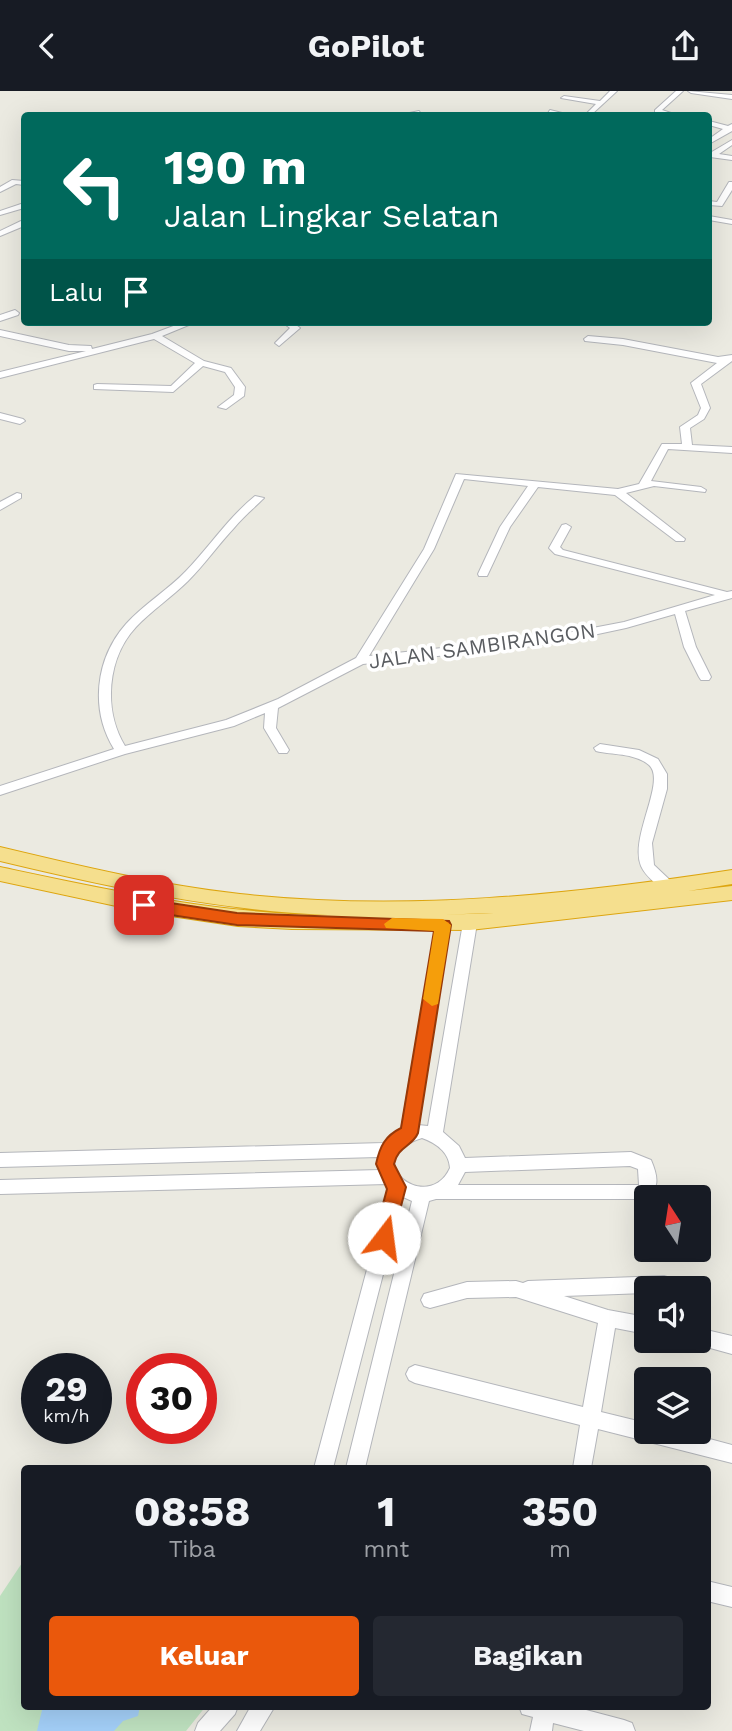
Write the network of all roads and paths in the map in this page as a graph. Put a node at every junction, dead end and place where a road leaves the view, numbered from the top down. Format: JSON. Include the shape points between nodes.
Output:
{"nodes":[{"id":1,"x":614,"y":91,"type":"edge"},
{"id":2,"x":680,"y":91,"type":"edge"},
{"id":3,"x":691,"y":91,"type":"edge"},
{"id":4,"x":732,"y":97,"type":"edge"},
{"id":5,"x":564,"y":98,"type":"dead end"},
{"id":6,"x":602,"y":103,"type":"junction"},
{"id":7,"x":592,"y":112,"type":"edge"},
{"id":8,"x":661,"y":112,"type":"edge"},
{"id":9,"x":712,"y":124,"type":"edge"},
{"id":10,"x":731,"y":127,"type":"edge"},
{"id":11,"x":712,"y":140,"type":"edge"},
{"id":12,"x":732,"y":142,"type":"edge"},
{"id":13,"x":732,"y":158,"type":"edge"},
{"id":14,"x":21,"y":183,"type":"edge"},
{"id":15,"x":732,"y":184,"type":"edge"},
{"id":16,"x":0,"y":190,"type":"edge"},
{"id":17,"x":0,"y":201,"type":"edge"},
{"id":18,"x":712,"y":203,"type":"edge"},
{"id":19,"x":719,"y":204,"type":"junction"},
{"id":20,"x":19,"y":205,"type":"edge"},
{"id":21,"x":732,"y":205,"type":"edge"},
{"id":22,"x":0,"y":215,"type":"edge"},
{"id":23,"x":712,"y":219,"type":"edge"},
{"id":24,"x":21,"y":221,"type":"edge"},
{"id":25,"x":732,"y":222,"type":"edge"},
{"id":26,"x":21,"y":224,"type":"edge"},
{"id":27,"x":0,"y":234,"type":"edge"},
{"id":28,"x":15,"y":313,"type":"dead end"},
{"id":29,"x":0,"y":318,"type":"edge"},
{"id":30,"x":155,"y":326,"type":"edge"},
{"id":31,"x":182,"y":326,"type":"edge"},
{"id":32,"x":293,"y":326,"type":"edge"},
{"id":33,"x":0,"y":333,"type":"edge"},
{"id":34,"x":158,"y":335,"type":"junction"},
{"id":35,"x":141,"y":338,"type":"junction"},
{"id":36,"x":588,"y":339,"type":"dead end"},
{"id":37,"x":279,"y":343,"type":"dead end"},
{"id":38,"x":728,"y":359,"type":"edge"},
{"id":39,"x":201,"y":363,"type":"junction"},
{"id":40,"x":0,"y":375,"type":"edge"},
{"id":41,"x":97,"y":387,"type":"dead end"},
{"id":42,"x":223,"y":407,"type":"dead end"},
{"id":43,"x":0,"y":417,"type":"edge"},
{"id":44,"x":20,"y":421,"type":"dead end"},
{"id":45,"x":687,"y":445,"type":"junction"},
{"id":46,"x":732,"y":450,"type":"edge"},
{"id":47,"x":644,"y":484,"type":"junction"},
{"id":48,"x":534,"y":485,"type":"junction"},
{"id":49,"x":701,"y":490,"type":"dead end"},
{"id":50,"x":618,"y":492,"type":"junction"},
{"id":51,"x":16,"y":496,"type":"dead end"},
{"id":52,"x":259,"y":498,"type":"dead end"},
{"id":53,"x":0,"y":507,"type":"edge"},
{"id":54,"x":566,"y":527,"type":"dead end"},
{"id":55,"x":680,"y":539,"type":"dead end"},
{"id":56,"x":483,"y":575,"type":"dead end"},
{"id":57,"x":730,"y":595,"type":"edge"},
{"id":58,"x":679,"y":610,"type":"junction"},
{"id":59,"x":360,"y":661,"type":"junction"},
{"id":60,"x":705,"y":677,"type":"dead end"},
{"id":61,"x":272,"y":706,"type":"junction"},
{"id":62,"x":600,"y":748,"type":"dead end"},
{"id":63,"x":283,"y":750,"type":"dead end"},
{"id":64,"x":122,"y":751,"type":"junction"},
{"id":65,"x":0,"y":791,"type":"edge"},
{"id":66,"x":0,"y":854,"type":"edge"},
{"id":67,"x":0,"y":874,"type":"edge"},
{"id":68,"x":732,"y":877,"type":"edge"},
{"id":69,"x":668,"y":887,"type":"junction"},
{"id":70,"x":720,"y":890,"type":"edge"},
{"id":71,"x":292,"y":913,"type":"junction"},
{"id":72,"x":470,"y":923,"type":"junction"},
{"id":73,"x":443,"y":925,"type":"junction"},
{"id":74,"x":437,"y":966,"type":"junction"},
{"id":75,"x":462,"y":969,"type":"junction"},
{"id":76,"x":409,"y":1133,"type":"junction"},
{"id":77,"x":435,"y":1134,"type":"junction"},
{"id":78,"x":388,"y":1150,"type":"junction"},
{"id":79,"x":0,"y":1160,"type":"edge"},
{"id":80,"x":458,"y":1165,"type":"junction"},
{"id":81,"x":393,"y":1182,"type":"junction"},
{"id":82,"x":0,"y":1187,"type":"edge"},
{"id":83,"x":430,"y":1193,"type":"junction"},
{"id":84,"x":634,"y":1286,"type":"edge"},
{"id":85,"x":516,"y":1289,"type":"junction"},
{"id":86,"x":430,"y":1300,"type":"dead end"},
{"id":87,"x":608,"y":1318,"type":"junction"},
{"id":88,"x":634,"y":1323,"type":"edge"},
{"id":89,"x":711,"y":1340,"type":"edge"},
{"id":90,"x":732,"y":1345,"type":"edge"},
{"id":91,"x":415,"y":1374,"type":"dead end"},
{"id":92,"x":590,"y":1418,"type":"junction"},
{"id":93,"x":732,"y":1454,"type":"edge"},
{"id":94,"x":324,"y":1465,"type":"edge"},
{"id":95,"x":356,"y":1465,"type":"edge"},
{"id":96,"x":582,"y":1465,"type":"edge"},
{"id":97,"x":711,"y":1592,"type":"edge"},
{"id":98,"x":732,"y":1597,"type":"edge"},
{"id":99,"x":224,"y":1710,"type":"edge"},
{"id":100,"x":261,"y":1710,"type":"edge"},
{"id":101,"x":541,"y":1714,"type":"edge"},
{"id":102,"x":206,"y":1731,"type":"edge"},
{"id":103,"x":248,"y":1731,"type":"edge"},
{"id":104,"x":624,"y":1731,"type":"edge"}],
"edges":[{"from":1,"to":6,"type":"street"},
{"from":2,"to":8,"type":"street","via":[[657,111]]},
{"from":3,"to":4,"type":"street"},
{"from":5,"to":6,"type":"street"},
{"from":6,"to":7,"type":"street"},
{"from":9,"to":10,"type":"street"},
{"from":10,"to":11,"type":"street"},
{"from":12,"to":13,"type":"street","via":[[713,155]]},
{"from":14,"to":16,"type":"street"},
{"from":15,"to":19,"type":"street"},
{"from":17,"to":20,"type":"street"},
{"from":18,"to":19,"type":"street"},
{"from":19,"to":21,"type":"street"},
{"from":20,"to":22,"type":"street"},
{"from":22,"to":24,"type":"street"},
{"from":23,"to":25,"type":"street"},
{"from":26,"to":27,"type":"street"},
{"from":28,"to":29,"type":"street"},
{"from":30,"to":34,"type":"street"},
{"from":31,"to":34,"type":"street"},
{"from":32,"to":37,"type":"street","via":[[296,328]]},
{"from":33,"to":35,"type":"street","via":[[76,349]]},
{"from":34,"to":35,"type":"street"},
{"from":34,"to":39,"type":"street"},
{"from":35,"to":40,"type":"street"},
{"from":36,"to":38,"type":"street"},
{"from":38,"to":45,"type":"street","via":[[696,383],[705,399],[705,411],[685,427]]},
{"from":39,"to":41,"type":"street","via":[[173,389]]},
{"from":39,"to":42,"type":"street","via":[[228,370],[240,387],[239,396]]},
{"from":43,"to":44,"type":"street"},
{"from":45,"to":46,"type":"street"},
{"from":45,"to":47,"type":"street","via":[[663,448]]},
{"from":47,"to":49,"type":"street"},
{"from":47,"to":50,"type":"street"},
{"from":48,"to":50,"type":"street"},
{"from":48,"to":56,"type":"street","via":[[502,528]]},
{"from":48,"to":59,"type":"street","via":[[460,476],[429,549]]},
{"from":50,"to":55,"type":"street"},
{"from":51,"to":53,"type":"street"},
{"from":52,"to":64,"type":"street","via":[[185,579],[124,634],[108,674],[103,709],[110,735]]},
{"from":54,"to":57,"type":"street","via":[[554,548],[559,552]]},
{"from":57,"to":58,"type":"street","name":"JALAN SAMBIRANGON"},
{"from":58,"to":59,"type":"street","name":"JALAN SAMBIRANGON","via":[[551,640]]},
{"from":58,"to":60,"type":"street"},
{"from":59,"to":61,"type":"street","name":"JALAN SAMBIRANGON"},
{"from":61,"to":63,"type":"street","via":[[268,722]]},
{"from":61,"to":64,"type":"street","name":"JALAN SAMBIRANGON","via":[[230,723]]},
{"from":62,"to":69,"type":"street","via":[[631,753],[660,769],[663,781],[645,852],[647,865]]},
{"from":64,"to":65,"type":"street","name":"JALAN SAMBIRANGON"},
{"from":66,"to":71,"type":"highway"},
{"from":67,"to":71,"type":"highway","via":[[144,905],[237,919]]},
{"from":68,"to":70,"type":"highway"},
{"from":69,"to":70,"type":"highway"},
{"from":69,"to":71,"type":"highway","via":[[470,908]]},
{"from":70,"to":72,"type":"highway"},
{"from":71,"to":73,"type":"highway"},
{"from":72,"to":73,"type":"highway"},
{"from":72,"to":75,"type":"street"},
{"from":73,"to":74,"type":"street"},
{"from":74,"to":75,"type":"street"},
{"from":74,"to":76,"type":"street"},
{"from":75,"to":77,"type":"street"},
{"from":76,"to":77,"type":"street"},
{"from":76,"to":78,"type":"street"},
{"from":77,"to":80,"type":"street","via":[[447,1141]]},
{"from":78,"to":79,"type":"street"},
{"from":78,"to":81,"type":"street","via":[[385,1164]]},
{"from":80,"to":83,"type":"street","via":[[452,1181]]},
{"from":80,"to":83,"type":"street","via":[[631,1159],[645,1165],[649,1186],[642,1192]]},
{"from":81,"to":82,"type":"street"},
{"from":81,"to":83,"type":"street"},
{"from":81,"to":94,"type":"street"},
{"from":83,"to":95,"type":"street"},
{"from":84,"to":85,"type":"street"},
{"from":85,"to":86,"type":"street","via":[[467,1290]]},
{"from":85,"to":87,"type":"street"},
{"from":87,"to":88,"type":"street"},
{"from":87,"to":92,"type":"street"},
{"from":89,"to":90,"type":"street"},
{"from":91,"to":92,"type":"street"},
{"from":92,"to":93,"type":"street"},
{"from":92,"to":96,"type":"street"},
{"from":97,"to":98,"type":"street"},
{"from":99,"to":102,"type":"street"},
{"from":100,"to":103,"type":"street"},
{"from":101,"to":104,"type":"street"}]}
